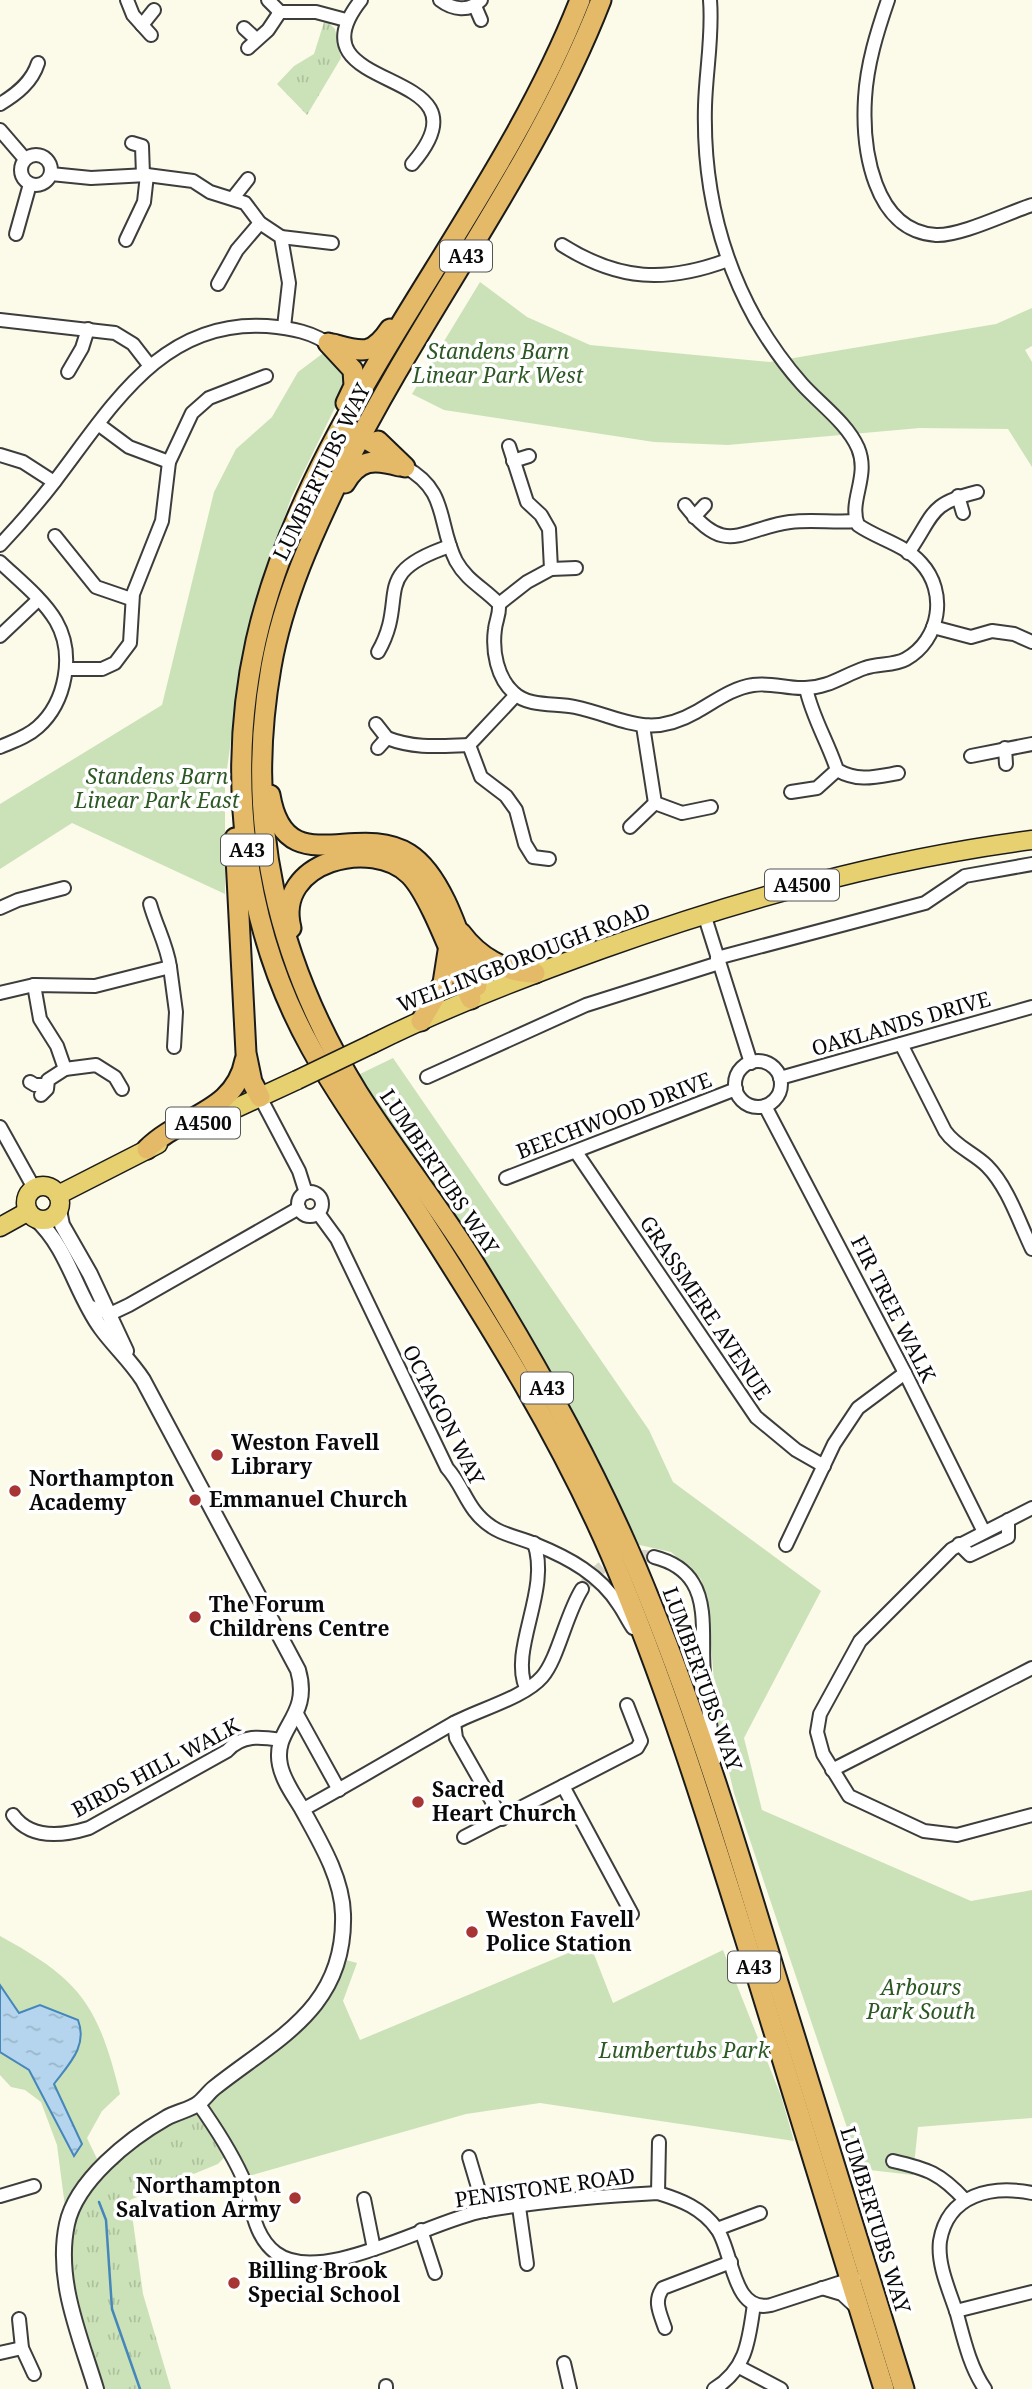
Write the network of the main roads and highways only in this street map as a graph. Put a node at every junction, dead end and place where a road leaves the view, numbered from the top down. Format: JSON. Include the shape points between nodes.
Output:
{"nodes":[{"id":1,"x":573,"y":0,"type":"edge"},
{"id":2,"x":580,"y":0,"type":"edge"},
{"id":3,"x":601,"y":0,"type":"edge"},
{"id":4,"x":614,"y":0,"type":"edge"},
{"id":5,"x":566,"y":36,"type":"junction"},
{"id":6,"x":557,"y":99,"type":"junction"},
{"id":7,"x":472,"y":246,"type":"junction"},
{"id":8,"x":436,"y":270,"type":"junction"},
{"id":9,"x":417,"y":337,"type":"junction"},
{"id":10,"x":373,"y":374,"type":"junction"},
{"id":11,"x":361,"y":436,"type":"junction"},
{"id":12,"x":384,"y":450,"type":"junction"},
{"id":13,"x":325,"y":508,"type":"junction"},
{"id":14,"x":302,"y":510,"type":"junction"},
{"id":15,"x":274,"y":577,"type":"junction"},
{"id":16,"x":242,"y":743,"type":"junction"},
{"id":17,"x":262,"y":743,"type":"junction"},
{"id":18,"x":1032,"y":840,"type":"edge"},
{"id":19,"x":454,"y":923,"type":"junction"},
{"id":20,"x":448,"y":951,"type":"junction"},
{"id":21,"x":535,"y":973,"type":"junction"},
{"id":22,"x":476,"y":997,"type":"junction"},
{"id":23,"x":315,"y":1014,"type":"junction"},
{"id":24,"x":421,"y":1021,"type":"junction"},
{"id":25,"x":246,"y":1053,"type":"junction"},
{"id":26,"x":260,"y":1097,"type":"junction"},
{"id":27,"x":147,"y":1149,"type":"junction"},
{"id":28,"x":59,"y":1203,"type":"junction"},
{"id":29,"x":31,"y":1216,"type":"junction"},
{"id":30,"x":0,"y":1227,"type":"edge"},
{"id":31,"x":884,"y":2389,"type":"edge"},
{"id":32,"x":904,"y":2389,"type":"edge"}],
"edges":[{"from":1,"to":5,"type":"highway"},
{"from":2,"to":5,"type":"highway","name":"LUMBERTUBS WAY","number":"A43"},
{"from":3,"to":6,"type":"highway","name":"LUMBERTUBS WAY","number":"A43"},
{"from":4,"to":6,"type":"highway","via":[[569,90]]},
{"from":5,"to":8,"type":"highway","name":"LUMBERTUBS WAY","number":"A43","via":[[533,103]]},
{"from":6,"to":7,"type":"highway","name":"LUMBERTUBS WAY","number":"A43"},
{"from":7,"to":9,"type":"highway","name":"LUMBERTUBS WAY","number":"A43"},
{"from":7,"to":10,"type":"highway","via":[[451,265],[386,374]]},
{"from":8,"to":10,"type":"highway","name":"LUMBERTUBS WAY","number":"A43"},
{"from":8,"to":14,"type":"highway","via":[[412,292],[379,344],[361,351],[328,343],[353,370],[354,386],[316,461]]},
{"from":9,"to":11,"type":"highway","name":"LUMBERTUBS WAY","number":"A43"},
{"from":9,"to":12,"type":"highway","via":[[376,431]]},
{"from":10,"to":14,"type":"highway","name":"LUMBERTUBS WAY","number":"A43"},
{"from":11,"to":12,"type":"highway"},
{"from":11,"to":13,"type":"highway","name":"LUMBERTUBS WAY","number":"A43"},
{"from":11,"to":15,"type":"highway","via":[[349,437],[343,445],[293,552]]},
{"from":12,"to":13,"type":"highway","via":[[405,467],[379,460],[355,467]]},
{"from":13,"to":17,"type":"highway","name":"LUMBERTUBS WAY","number":"A43","via":[[283,618],[272,660]]},
{"from":14,"to":15,"type":"highway","name":"LUMBERTUBS WAY","number":"A43"},
{"from":15,"to":16,"type":"highway","name":"LUMBERTUBS WAY","number":"A43","via":[[257,639]]},
{"from":16,"to":25,"type":"highway","via":[[235,842]]},
{"from":16,"to":31,"type":"highway","name":"LUMBERTUBS WAY","number":"A43","via":[[249,865],[268,946],[294,1013],[351,1113],[493,1329],[562,1454],[646,1641],[699,1788]]},
{"from":17,"to":19,"type":"highway","via":[[270,765],[274,816],[281,829],[312,846],[363,842],[389,845],[410,855],[428,871]]},
{"from":17,"to":23,"type":"highway","name":"LUMBERTUBS WAY","number":"A43","via":[[263,829],[275,902]]},
{"from":18,"to":21,"type":"main road","name":"WELLINGBOROUGH ROAD","number":"A4500","via":[[847,873],[704,914]]},
{"from":19,"to":21,"type":"highway","via":[[481,954],[514,970]]},
{"from":19,"to":22,"type":"highway"},
{"from":20,"to":22,"type":"highway"},
{"from":20,"to":23,"type":"highway","via":[[419,886],[395,864],[361,858],[308,872],[298,882],[289,908]]},
{"from":20,"to":24,"type":"highway","via":[[443,983]]},
{"from":21,"to":22,"type":"main road","name":"WELLINGBOROUGH ROAD","number":"A4500"},
{"from":22,"to":24,"type":"main road","name":"WELLINGBOROUGH ROAD","number":"A4500"},
{"from":23,"to":32,"type":"highway","name":"LUMBERTUBS WAY","number":"A43","via":[[358,1092],[499,1304],[575,1439],[649,1597],[720,1793]]},
{"from":24,"to":26,"type":"main road","name":"WELLINGBOROUGH ROAD","number":"A4500","bridge":true},
{"from":25,"to":26,"type":"highway"},
{"from":25,"to":27,"type":"highway","via":[[242,1078],[232,1093],[163,1133]]},
{"from":26,"to":27,"type":"main road","name":"WELLINGBOROUGH ROAD","number":"A4500"},
{"from":27,"to":28,"type":"main road","name":"WELLINGBOROUGH ROAD","number":"A4500"},
{"from":28,"to":29,"type":"main road","via":[[49,1220]]},
{"from":28,"to":29,"type":"main road","via":[[45,1186],[34,1188],[26,1198]]},
{"from":29,"to":30,"type":"main road"}]}
